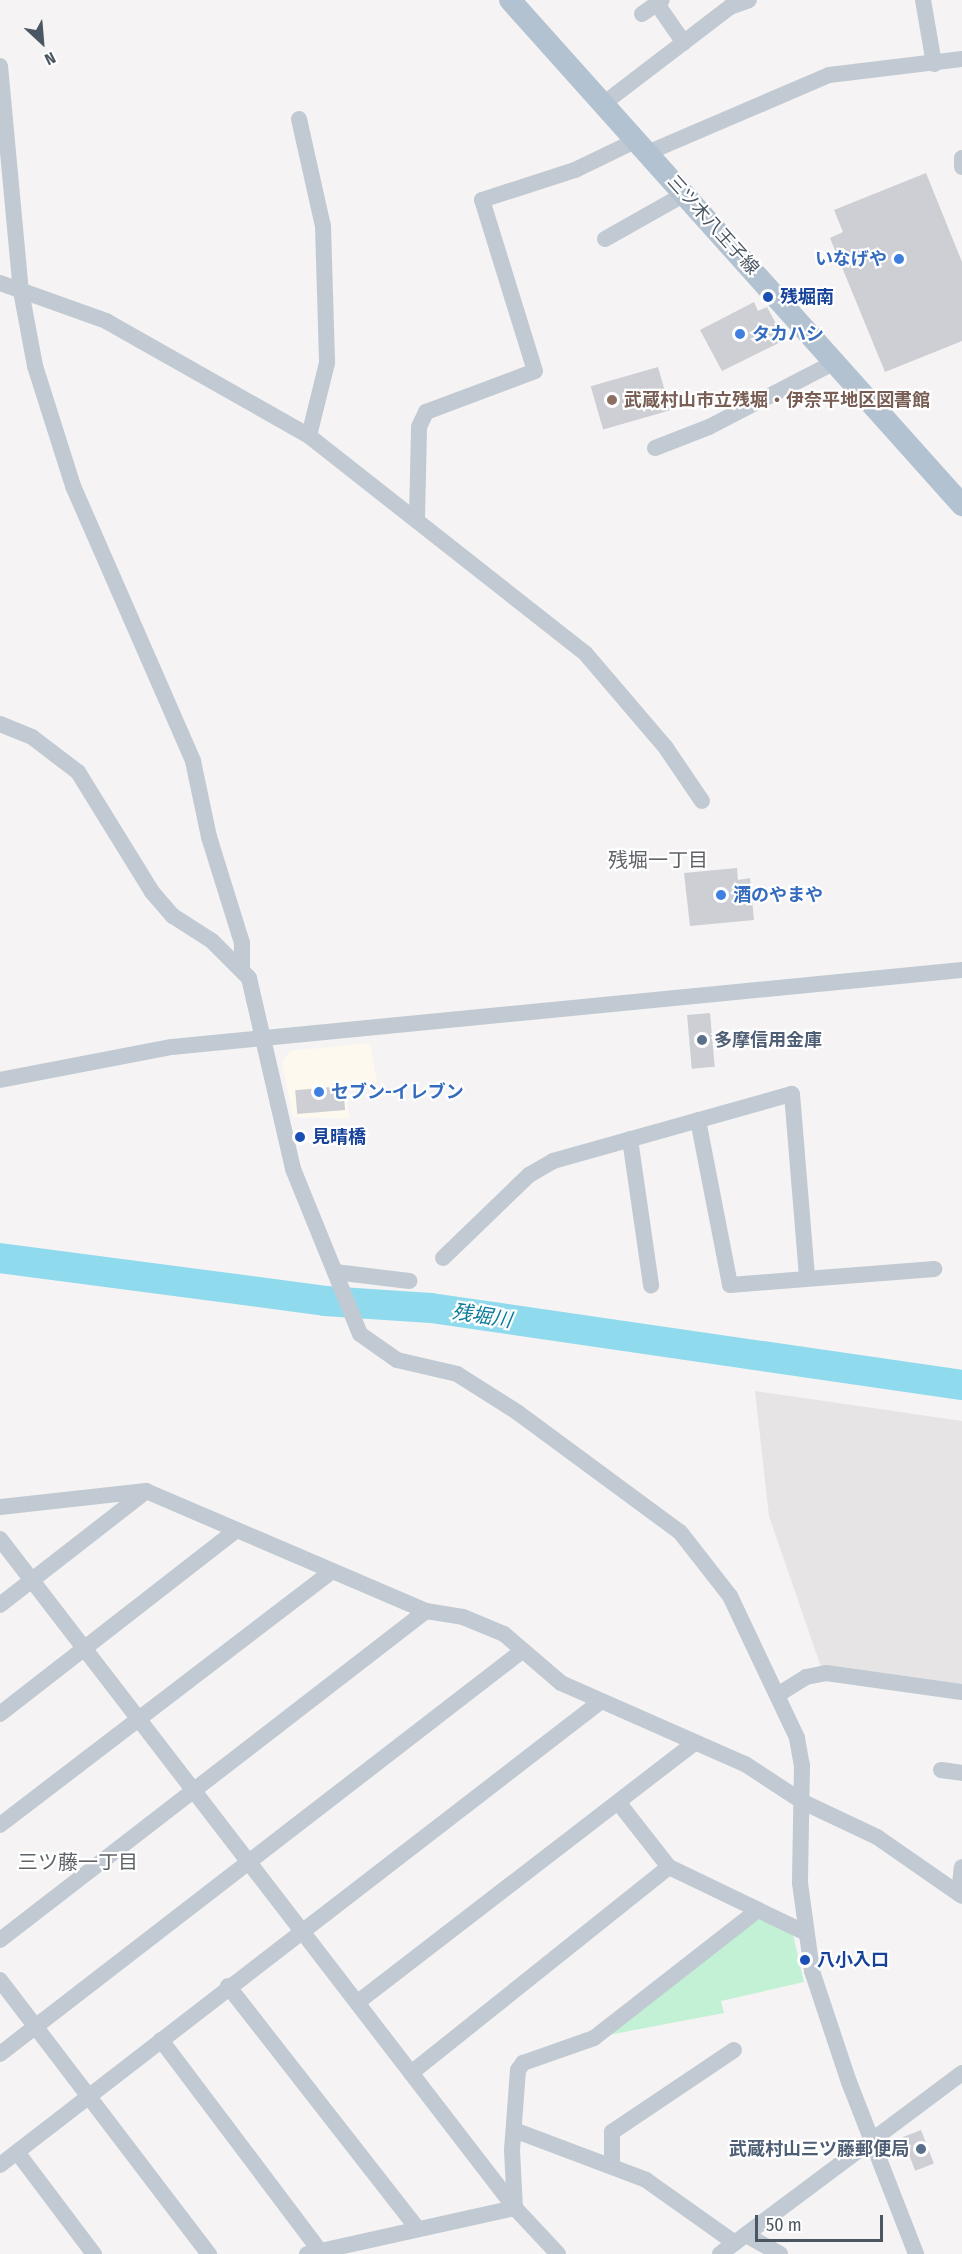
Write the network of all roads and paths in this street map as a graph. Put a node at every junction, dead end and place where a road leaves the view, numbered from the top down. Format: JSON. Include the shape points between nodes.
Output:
{"nodes":[{"id":1,"x":510,"y":0,"type":"edge"},
{"id":2,"x":749,"y":0,"type":"edge"},
{"id":3,"x":923,"y":0,"type":"edge"},
{"id":4,"x":659,"y":2,"type":"edge"},
{"id":5,"x":642,"y":14,"type":"dead end"},
{"id":6,"x":684,"y":43,"type":"junction"},
{"id":7,"x":962,"y":59,"type":"edge"},
{"id":8,"x":934,"y":64,"type":"junction"},
{"id":9,"x":0,"y":66,"type":"edge"},
{"id":10,"x":603,"y":104,"type":"junction"},
{"id":11,"x":298,"y":119,"type":"dead end"},
{"id":12,"x":641,"y":147,"type":"junction"},
{"id":13,"x":962,"y":158,"type":"edge"},
{"id":14,"x":962,"y":167,"type":"edge"},
{"id":15,"x":685,"y":194,"type":"junction"},
{"id":16,"x":604,"y":239,"type":"dead end"},
{"id":17,"x":0,"y":283,"type":"edge"},
{"id":18,"x":21,"y":291,"type":"junction"},
{"id":19,"x":835,"y":362,"type":"junction"},
{"id":20,"x":309,"y":436,"type":"junction"},
{"id":21,"x":655,"y":448,"type":"dead end"},
{"id":22,"x":962,"y":504,"type":"edge"},
{"id":23,"x":417,"y":517,"type":"junction"},
{"id":24,"x":0,"y":724,"type":"edge"},
{"id":25,"x":702,"y":801,"type":"dead end"},
{"id":26,"x":242,"y":968,"type":"junction"},
{"id":27,"x":962,"y":970,"type":"edge"},
{"id":28,"x":265,"y":1037,"type":"junction"},
{"id":29,"x":0,"y":1080,"type":"edge"},
{"id":30,"x":698,"y":1120,"type":"junction"},
{"id":31,"x":630,"y":1139,"type":"junction"},
{"id":32,"x":443,"y":1258,"type":"dead end"},
{"id":33,"x":934,"y":1269,"type":"dead end"},
{"id":34,"x":336,"y":1274,"type":"junction"},
{"id":35,"x":807,"y":1277,"type":"junction"},
{"id":36,"x":409,"y":1281,"type":"dead end"},
{"id":37,"x":651,"y":1285,"type":"dead end"},
{"id":38,"x":146,"y":1491,"type":"junction"},
{"id":39,"x":0,"y":1507,"type":"edge"},
{"id":40,"x":236,"y":1530,"type":"junction"},
{"id":41,"x":0,"y":1539,"type":"edge"},
{"id":42,"x":332,"y":1571,"type":"junction"},
{"id":43,"x":32,"y":1580,"type":"junction"},
{"id":44,"x":0,"y":1605,"type":"edge"},
{"id":45,"x":426,"y":1611,"type":"junction"},
{"id":46,"x":85,"y":1648,"type":"junction"},
{"id":47,"x":522,"y":1651,"type":"junction"},
{"id":48,"x":962,"y":1692,"type":"edge"},
{"id":49,"x":779,"y":1694,"type":"junction"},
{"id":50,"x":600,"y":1702,"type":"junction"},
{"id":51,"x":0,"y":1714,"type":"edge"},
{"id":52,"x":140,"y":1718,"type":"junction"},
{"id":53,"x":694,"y":1743,"type":"junction"},
{"id":54,"x":941,"y":1770,"type":"dead end"},
{"id":55,"x":962,"y":1773,"type":"edge"},
{"id":56,"x":195,"y":1790,"type":"junction"},
{"id":57,"x":618,"y":1802,"type":"junction"},
{"id":58,"x":802,"y":1802,"type":"junction"},
{"id":59,"x":0,"y":1825,"type":"edge"},
{"id":60,"x":249,"y":1860,"type":"junction"},
{"id":61,"x":669,"y":1867,"type":"junction"},
{"id":62,"x":962,"y":1867,"type":"edge"},
{"id":63,"x":960,"y":1895,"type":"edge"},
{"id":64,"x":758,"y":1910,"type":"junction"},
{"id":65,"x":302,"y":1928,"type":"junction"},
{"id":66,"x":804,"y":1932,"type":"junction"},
{"id":67,"x":0,"y":1940,"type":"edge"},
{"id":68,"x":0,"y":1980,"type":"edge"},
{"id":69,"x":228,"y":1986,"type":"junction"},
{"id":70,"x":358,"y":2002,"type":"junction"},
{"id":71,"x":35,"y":2027,"type":"junction"},
{"id":72,"x":160,"y":2040,"type":"junction"},
{"id":73,"x":734,"y":2050,"type":"dead end"},
{"id":74,"x":0,"y":2054,"type":"edge"},
{"id":75,"x":411,"y":2073,"type":"junction"},
{"id":76,"x":962,"y":2073,"type":"edge"},
{"id":77,"x":88,"y":2097,"type":"junction"},
{"id":78,"x":514,"y":2130,"type":"junction"},
{"id":79,"x":871,"y":2141,"type":"junction"},
{"id":80,"x":17,"y":2152,"type":"junction"},
{"id":81,"x":612,"y":2164,"type":"junction"},
{"id":82,"x":0,"y":2165,"type":"edge"},
{"id":83,"x":515,"y":2208,"type":"junction"},
{"id":84,"x":418,"y":2229,"type":"junction"},
{"id":85,"x":741,"y":2239,"type":"junction"},
{"id":86,"x":312,"y":2253,"type":"edge"},
{"id":87,"x":94,"y":2254,"type":"edge"},
{"id":88,"x":209,"y":2254,"type":"edge"},
{"id":89,"x":558,"y":2254,"type":"edge"},
{"id":90,"x":720,"y":2254,"type":"edge"},
{"id":91,"x":780,"y":2254,"type":"edge"},
{"id":92,"x":916,"y":2254,"type":"edge"}],
"edges":[{"from":1,"to":10,"type":"main road","name":"三ツ木八王子線"},
{"from":2,"to":6,"type":"street","via":[[730,7]]},
{"from":3,"to":8,"type":"street"},
{"from":4,"to":5,"type":"street"},
{"from":4,"to":6,"type":"street"},
{"from":6,"to":10,"type":"street"},
{"from":7,"to":8,"type":"street"},
{"from":8,"to":12,"type":"street","via":[[830,75]]},
{"from":9,"to":18,"type":"street"},
{"from":10,"to":12,"type":"main road","name":"三ツ木八王子線"},
{"from":11,"to":20,"type":"street","via":[[323,226],[327,363]]},
{"from":12,"to":15,"type":"main road","name":"三ツ木八王子線"},
{"from":12,"to":23,"type":"street","via":[[482,200],[535,370],[426,411],[419,427]]},
{"from":13,"to":14,"type":"street"},
{"from":15,"to":16,"type":"street"},
{"from":15,"to":19,"type":"main road","name":"三ツ木八王子線"},
{"from":17,"to":18,"type":"street"},
{"from":18,"to":20,"type":"street","via":[[106,321]]},
{"from":18,"to":26,"type":"street","via":[[35,366],[73,486],[193,761],[209,837],[242,943]]},
{"from":19,"to":21,"type":"street","via":[[709,427]]},
{"from":19,"to":22,"type":"main road","name":"三ツ木八王子線"},
{"from":20,"to":23,"type":"street"},
{"from":23,"to":25,"type":"street","via":[[585,652],[666,748]]},
{"from":24,"to":26,"type":"street","via":[[32,737],[78,772],[152,892],[173,916]]},
{"from":26,"to":28,"type":"street","via":[[254,988]]},
{"from":27,"to":28,"type":"street"},
{"from":28,"to":29,"type":"street","via":[[125,1054]]},
{"from":28,"to":34,"type":"street","via":[[293,1169]]},
{"from":30,"to":31,"type":"street"},
{"from":30,"to":35,"type":"street","via":[[730,1286]]},
{"from":30,"to":35,"type":"street","via":[[792,1094]]},
{"from":31,"to":32,"type":"street","via":[[542,1167]]},
{"from":31,"to":37,"type":"street"},
{"from":33,"to":35,"type":"street"},
{"from":34,"to":36,"type":"street"},
{"from":34,"to":49,"type":"street","via":[[356,1328],[375,1348],[397,1360],[443,1369],[475,1383],[680,1532],[730,1596]]},
{"from":38,"to":39,"type":"street"},
{"from":38,"to":40,"type":"street"},
{"from":38,"to":43,"type":"street"},
{"from":40,"to":42,"type":"street"},
{"from":40,"to":46,"type":"street"},
{"from":41,"to":43,"type":"street"},
{"from":42,"to":45,"type":"street"},
{"from":42,"to":52,"type":"street"},
{"from":43,"to":44,"type":"street"},
{"from":43,"to":46,"type":"street"},
{"from":45,"to":47,"type":"street","via":[[483,1625],[504,1634]]},
{"from":45,"to":56,"type":"street"},
{"from":46,"to":51,"type":"street"},
{"from":46,"to":52,"type":"street"},
{"from":47,"to":50,"type":"street","via":[[561,1683]]},
{"from":47,"to":60,"type":"street"},
{"from":48,"to":49,"type":"street","via":[[826,1673],[806,1677]]},
{"from":49,"to":58,"type":"street","via":[[797,1738]]},
{"from":50,"to":53,"type":"street","via":[[643,1716]]},
{"from":50,"to":65,"type":"street"},
{"from":52,"to":56,"type":"street"},
{"from":52,"to":59,"type":"street"},
{"from":53,"to":57,"type":"street"},
{"from":53,"to":58,"type":"street","via":[[745,1764]]},
{"from":54,"to":55,"type":"street"},
{"from":56,"to":60,"type":"street"},
{"from":56,"to":67,"type":"street"},
{"from":57,"to":61,"type":"street"},
{"from":57,"to":70,"type":"street"},
{"from":58,"to":63,"type":"street","via":[[877,1837]]},
{"from":58,"to":66,"type":"street"},
{"from":60,"to":65,"type":"street"},
{"from":60,"to":71,"type":"street"},
{"from":61,"to":64,"type":"street"},
{"from":61,"to":75,"type":"street"},
{"from":62,"to":63,"type":"street"},
{"from":64,"to":66,"type":"street"},
{"from":64,"to":78,"type":"street","via":[[594,2038],[523,2063],[518,2070]]},
{"from":65,"to":69,"type":"street"},
{"from":65,"to":70,"type":"street"},
{"from":66,"to":79,"type":"street","via":[[824,2013]]},
{"from":68,"to":71,"type":"street"},
{"from":69,"to":72,"type":"street"},
{"from":69,"to":84,"type":"street"},
{"from":70,"to":75,"type":"street"},
{"from":71,"to":74,"type":"street"},
{"from":71,"to":77,"type":"street"},
{"from":72,"to":77,"type":"street"},
{"from":72,"to":86,"type":"street"},
{"from":73,"to":81,"type":"street","via":[[612,2132]]},
{"from":75,"to":83,"type":"street"},
{"from":76,"to":79,"type":"street"},
{"from":77,"to":80,"type":"street"},
{"from":77,"to":88,"type":"street"},
{"from":78,"to":81,"type":"street"},
{"from":78,"to":83,"type":"street"},
{"from":79,"to":85,"type":"street"},
{"from":79,"to":92,"type":"street"},
{"from":80,"to":82,"type":"street"},
{"from":80,"to":87,"type":"street"},
{"from":81,"to":85,"type":"street","via":[[646,2180]]},
{"from":83,"to":84,"type":"street"},
{"from":83,"to":89,"type":"street"},
{"from":84,"to":86,"type":"street"},
{"from":85,"to":90,"type":"street"},
{"from":85,"to":91,"type":"street"}]}
